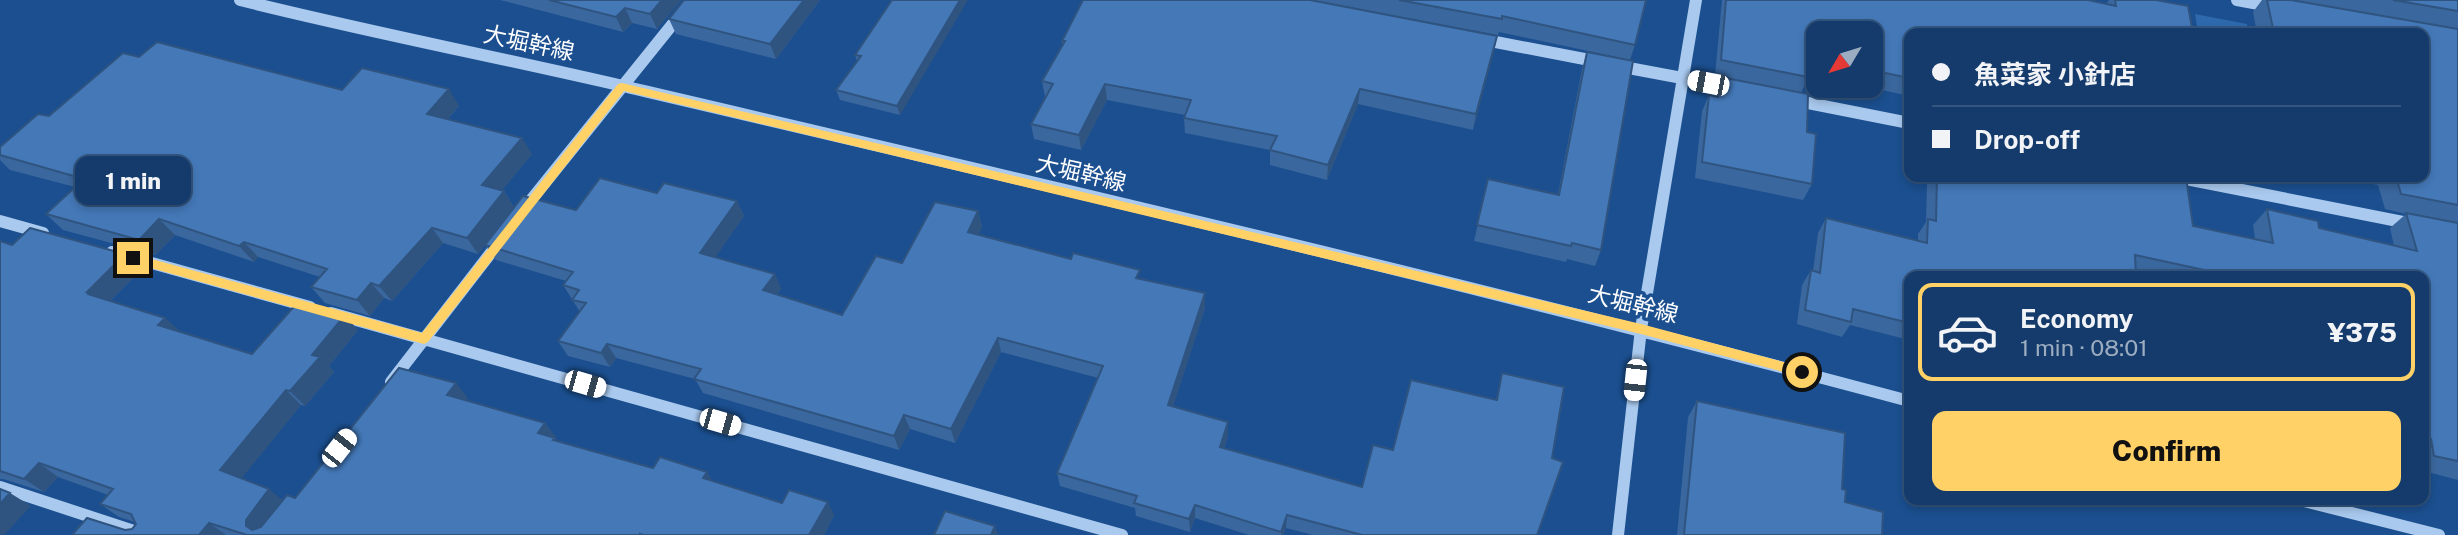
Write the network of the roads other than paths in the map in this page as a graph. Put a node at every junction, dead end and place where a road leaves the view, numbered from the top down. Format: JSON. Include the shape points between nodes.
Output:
{"nodes":[{"id":1,"x":240,"y":0,"type":"edge"},
{"id":2,"x":692,"y":0,"type":"edge"},
{"id":3,"x":1696,"y":0,"type":"edge"},
{"id":4,"x":2237,"y":0,"type":"edge"},
{"id":5,"x":2290,"y":9,"type":"edge"},
{"id":6,"x":1466,"y":37,"type":"edge"},
{"id":7,"x":1683,"y":78,"type":"junction"},
{"id":8,"x":622,"y":86,"type":"junction"},
{"id":9,"x":1736,"y":89,"type":"edge"},
{"id":10,"x":1776,"y":97,"type":"edge"},
{"id":11,"x":1904,"y":122,"type":"edge"},
{"id":12,"x":2201,"y":182,"type":"edge"},
{"id":13,"x":0,"y":221,"type":"edge"},
{"id":14,"x":2431,"y":228,"type":"edge"},
{"id":15,"x":53,"y":236,"type":"edge"},
{"id":16,"x":93,"y":247,"type":"edge"},
{"id":17,"x":1641,"y":329,"type":"junction"},
{"id":18,"x":424,"y":339,"type":"junction"},
{"id":19,"x":382,"y":393,"type":"edge"},
{"id":20,"x":1904,"y":400,"type":"edge"},
{"id":21,"x":0,"y":487,"type":"edge"},
{"id":22,"x":2320,"y":505,"type":"edge"},
{"id":23,"x":146,"y":535,"type":"edge"},
{"id":24,"x":1122,"y":535,"type":"edge"},
{"id":25,"x":1618,"y":535,"type":"edge"},
{"id":26,"x":2439,"y":535,"type":"edge"}],
"edges":[{"from":1,"to":8,"type":"street","name":"大堀幹線"},
{"from":2,"to":8,"type":"street"},
{"from":3,"to":7,"type":"street"},
{"from":4,"to":5,"type":"street"},
{"from":6,"to":7,"type":"street"},
{"from":7,"to":9,"type":"street"},
{"from":7,"to":17,"type":"street"},
{"from":8,"to":17,"type":"street","name":"大堀幹線"},
{"from":8,"to":18,"type":"street"},
{"from":10,"to":11,"type":"street"},
{"from":12,"to":14,"type":"street"},
{"from":13,"to":15,"type":"street"},
{"from":16,"to":18,"type":"street"},
{"from":17,"to":20,"type":"street","name":"大堀幹線"},
{"from":17,"to":25,"type":"street"},
{"from":18,"to":19,"type":"street"},
{"from":18,"to":24,"type":"street"},
{"from":21,"to":23,"type":"street"},
{"from":22,"to":26,"type":"street"}]}
